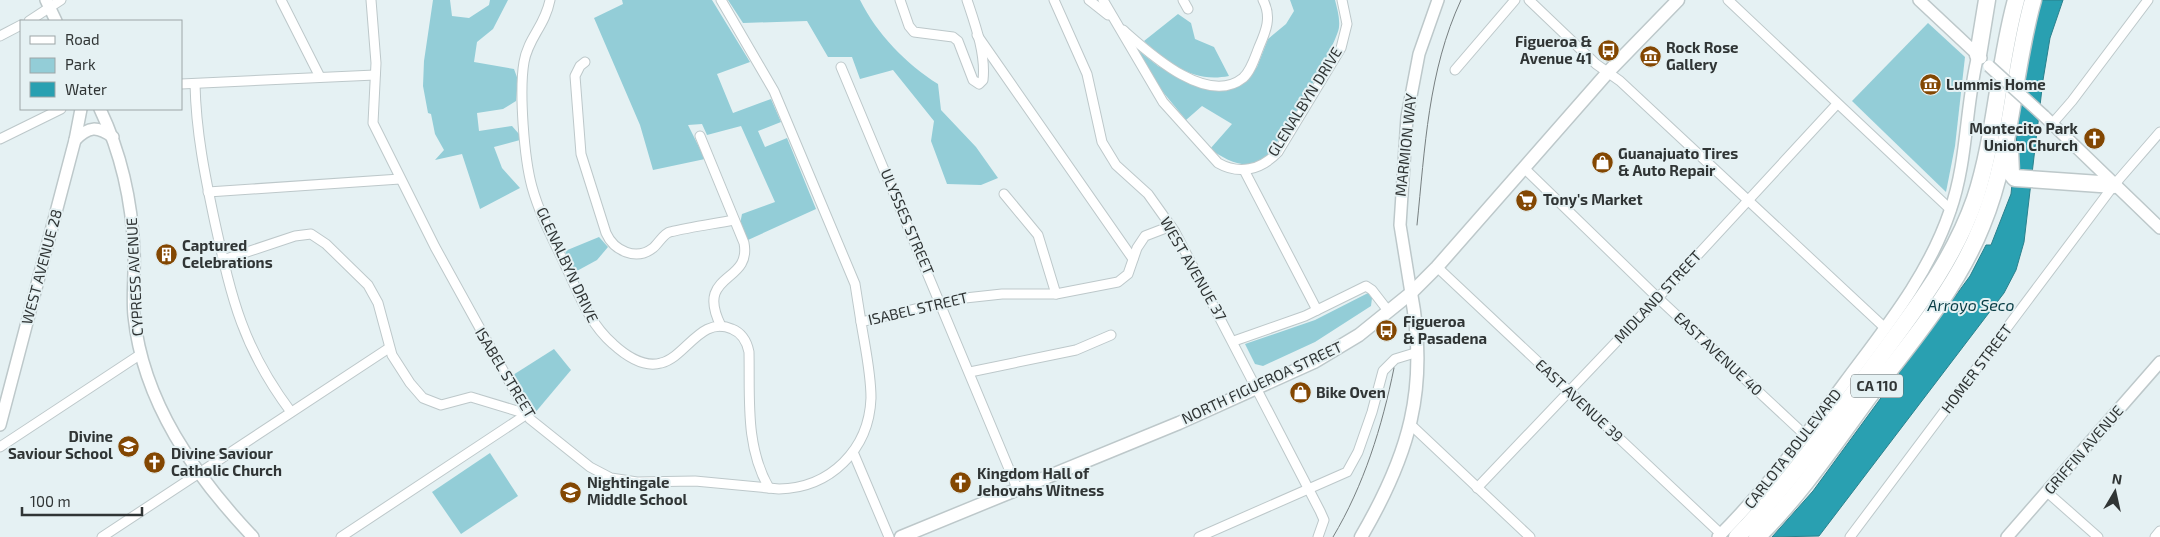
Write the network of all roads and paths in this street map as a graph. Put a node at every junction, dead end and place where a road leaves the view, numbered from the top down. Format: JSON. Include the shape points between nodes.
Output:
{"nodes":[{"id":1,"x":61,"y":0,"type":"edge"},
{"id":2,"x":281,"y":0,"type":"edge"},
{"id":3,"x":370,"y":0,"type":"edge"},
{"id":4,"x":550,"y":0,"type":"edge"},
{"id":5,"x":721,"y":0,"type":"edge"},
{"id":6,"x":900,"y":0,"type":"edge"},
{"id":7,"x":967,"y":0,"type":"edge"},
{"id":8,"x":1054,"y":0,"type":"edge"},
{"id":9,"x":1089,"y":0,"type":"edge"},
{"id":10,"x":1103,"y":0,"type":"edge"},
{"id":11,"x":1183,"y":0,"type":"edge"},
{"id":12,"x":1263,"y":0,"type":"edge"},
{"id":13,"x":1342,"y":0,"type":"edge"},
{"id":14,"x":1438,"y":0,"type":"edge"},
{"id":15,"x":1515,"y":0,"type":"edge"},
{"id":16,"x":1529,"y":0,"type":"edge"},
{"id":17,"x":1678,"y":0,"type":"edge"},
{"id":18,"x":1728,"y":0,"type":"edge"},
{"id":19,"x":1919,"y":0,"type":"edge"},
{"id":20,"x":1987,"y":0,"type":"edge"},
{"id":21,"x":2011,"y":0,"type":"edge"},
{"id":22,"x":2016,"y":0,"type":"edge"},
{"id":23,"x":2033,"y":0,"type":"edge"},
{"id":24,"x":2148,"y":0,"type":"edge"},
{"id":25,"x":48,"y":4,"type":"edge"},
{"id":26,"x":1188,"y":9,"type":"dead end"},
{"id":27,"x":30,"y":20,"type":"edge"},
{"id":28,"x":56,"y":20,"type":"edge"},
{"id":29,"x":1114,"y":20,"type":"junction"},
{"id":30,"x":20,"y":26,"type":"edge"},
{"id":31,"x":2008,"y":32,"type":"junction"},
{"id":32,"x":977,"y":35,"type":"junction"},
{"id":33,"x":0,"y":36,"type":"edge"},
{"id":34,"x":1983,"y":61,"type":"junction"},
{"id":35,"x":585,"y":62,"type":"dead end"},
{"id":36,"x":841,"y":66,"type":"dead end"},
{"id":37,"x":1455,"y":70,"type":"dead end"},
{"id":38,"x":1609,"y":71,"type":"junction"},
{"id":39,"x":375,"y":75,"type":"junction"},
{"id":40,"x":320,"y":77,"type":"junction"},
{"id":41,"x":182,"y":84,"type":"edge"},
{"id":42,"x":195,"y":84,"type":"junction"},
{"id":43,"x":1836,"y":104,"type":"junction"},
{"id":44,"x":59,"y":110,"type":"edge"},
{"id":45,"x":81,"y":110,"type":"edge"},
{"id":46,"x":100,"y":110,"type":"edge"},
{"id":47,"x":2011,"y":114,"type":"junction"},
{"id":48,"x":2048,"y":120,"type":"junction"},
{"id":49,"x":2160,"y":132,"type":"edge"},
{"id":50,"x":700,"y":136,"type":"dead end"},
{"id":51,"x":113,"y":137,"type":"junction"},
{"id":52,"x":0,"y":139,"type":"edge"},
{"id":53,"x":75,"y":140,"type":"junction"},
{"id":54,"x":1524,"y":169,"type":"junction"},
{"id":55,"x":1244,"y":170,"type":"junction"},
{"id":56,"x":2011,"y":178,"type":"junction"},
{"id":57,"x":400,"y":179,"type":"junction"},
{"id":58,"x":2114,"y":185,"type":"junction"},
{"id":59,"x":208,"y":192,"type":"junction"},
{"id":60,"x":1004,"y":194,"type":"dead end"},
{"id":61,"x":1749,"y":200,"type":"junction"},
{"id":62,"x":1951,"y":210,"type":"junction"},
{"id":63,"x":734,"y":220,"type":"junction"},
{"id":64,"x":1982,"y":225,"type":"junction"},
{"id":65,"x":1171,"y":226,"type":"junction"},
{"id":66,"x":2160,"y":228,"type":"edge"},
{"id":67,"x":1133,"y":259,"type":"junction"},
{"id":68,"x":223,"y":260,"type":"junction"},
{"id":69,"x":1437,"y":267,"type":"junction"},
{"id":70,"x":1411,"y":293,"type":"junction"},
{"id":71,"x":1056,"y":294,"type":"junction"},
{"id":72,"x":1658,"y":298,"type":"junction"},
{"id":73,"x":940,"y":302,"type":"junction"},
{"id":74,"x":1317,"y":310,"type":"junction"},
{"id":75,"x":1389,"y":312,"type":"junction"},
{"id":76,"x":861,"y":322,"type":"junction"},
{"id":77,"x":721,"y":326,"type":"junction"},
{"id":78,"x":1885,"y":328,"type":"junction"},
{"id":79,"x":1111,"y":335,"type":"dead end"},
{"id":80,"x":1234,"y":341,"type":"junction"},
{"id":81,"x":389,"y":348,"type":"junction"},
{"id":82,"x":1418,"y":352,"type":"junction"},
{"id":83,"x":141,"y":354,"type":"junction"},
{"id":84,"x":2160,"y":362,"type":"edge"},
{"id":85,"x":970,"y":372,"type":"junction"},
{"id":86,"x":1257,"y":387,"type":"junction"},
{"id":87,"x":1569,"y":391,"type":"junction"},
{"id":88,"x":291,"y":412,"type":"junction"},
{"id":89,"x":527,"y":414,"type":"junction"},
{"id":90,"x":1410,"y":424,"type":"junction"},
{"id":91,"x":0,"y":425,"type":"edge"},
{"id":92,"x":1805,"y":435,"type":"junction"},
{"id":93,"x":0,"y":447,"type":"edge"},
{"id":94,"x":853,"y":452,"type":"junction"},
{"id":95,"x":200,"y":472,"type":"junction"},
{"id":96,"x":769,"y":488,"type":"junction"},
{"id":97,"x":1017,"y":488,"type":"junction"},
{"id":98,"x":1476,"y":488,"type":"junction"},
{"id":99,"x":1309,"y":490,"type":"junction"},
{"id":100,"x":2047,"y":492,"type":"junction"},
{"id":101,"x":2160,"y":531,"type":"edge"},
{"id":102,"x":1202,"y":536,"type":"edge"},
{"id":103,"x":1719,"y":536,"type":"edge"},
{"id":104,"x":102,"y":537,"type":"edge"},
{"id":105,"x":253,"y":537,"type":"edge"},
{"id":106,"x":341,"y":537,"type":"edge"},
{"id":107,"x":889,"y":537,"type":"edge"},
{"id":108,"x":901,"y":537,"type":"edge"},
{"id":109,"x":1318,"y":537,"type":"edge"},
{"id":110,"x":1361,"y":537,"type":"edge"},
{"id":111,"x":1530,"y":537,"type":"edge"},
{"id":112,"x":1737,"y":537,"type":"edge"},
{"id":113,"x":1757,"y":537,"type":"edge"},
{"id":114,"x":1850,"y":537,"type":"edge"},
{"id":115,"x":2007,"y":537,"type":"edge"},
{"id":116,"x":2098,"y":537,"type":"edge"},
{"id":117,"x":2155,"y":537,"type":"edge"}],
"edges":[{"from":1,"to":25,"type":"street"},
{"from":2,"to":40,"type":"street"},
{"from":3,"to":39,"type":"street","name":"ISABEL STREET"},
{"from":4,"to":77,"type":"street","name":"GLENALBYN DRIVE","via":[[545,20],[528,47],[524,63],[522,102],[530,179],[539,207],[589,315],[615,346],[647,364],[669,360],[703,331]]},
{"from":5,"to":76,"type":"street","via":[[774,91],[855,284]]},
{"from":6,"to":32,"type":"street","via":[[914,32],[948,35],[958,41],[973,80],[979,84],[984,72]]},
{"from":7,"to":32,"type":"street"},
{"from":8,"to":65,"type":"street","name":"WEST AVENUE 37","via":[[1087,74],[1102,142],[1116,165],[1148,194]]},
{"from":9,"to":29,"type":"street"},
{"from":10,"to":29,"type":"street"},
{"from":11,"to":26,"type":"street"},
{"from":12,"to":29,"type":"street","via":[[1268,13],[1267,30],[1250,69],[1238,81],[1223,86],[1206,85],[1166,66]]},
{"from":13,"to":55,"type":"street","name":"GLENALBYN DRIVE","via":[[1347,24],[1341,48],[1278,152],[1263,165]]},
{"from":14,"to":70,"type":"street","name":"MARMION WAY","via":[[1419,54],[1407,117],[1400,225]]},
{"from":15,"to":37,"type":"street"},
{"from":16,"to":38,"type":"street","via":[[1596,64]]},
{"from":17,"to":38,"type":"main road","name":"NORTH FIGUEROA STREET"},
{"from":18,"to":43,"type":"street"},
{"from":19,"to":34,"type":"street"},
{"from":20,"to":34,"type":"highway"},
{"from":21,"to":31,"type":"highway"},
{"from":22,"to":31,"type":"highway","number":"CA 110"},
{"from":23,"to":47,"type":"highway","number":"CA 110","via":[[2023,36]]},
{"from":24,"to":48,"type":"street","via":[[2072,101]]},
{"from":25,"to":27,"type":"street"},
{"from":25,"to":28,"type":"street"},
{"from":29,"to":55,"type":"street","via":[[1158,94],[1209,155],[1226,167]]},
{"from":30,"to":33,"type":"street"},
{"from":31,"to":112,"type":"highway","number":"CA 110","via":[[1982,178],[1955,247],[1932,286],[1796,472]]},
{"from":32,"to":67,"type":"street"},
{"from":34,"to":48,"type":"street","bridge":true},
{"from":34,"to":62,"type":"street","name":"CARLOTA BOULEVARD"},
{"from":35,"to":63,"type":"street","via":[[575,76],[581,154],[612,244],[623,251],[638,254],[652,248],[668,232]]},
{"from":36,"to":73,"type":"street","name":"ULYSSES STREET"},
{"from":38,"to":54,"type":"main road","name":"NORTH FIGUEROA STREET"},
{"from":38,"to":61,"type":"street"},
{"from":39,"to":40,"type":"street"},
{"from":39,"to":57,"type":"street","name":"ISABEL STREET","via":[[373,123]]},
{"from":40,"to":42,"type":"street"},
{"from":41,"to":42,"type":"street"},
{"from":42,"to":59,"type":"street","via":[[196,127]]},
{"from":43,"to":61,"type":"street","name":"MIDLAND STREET"},
{"from":43,"to":62,"type":"street"},
{"from":44,"to":52,"type":"street"},
{"from":45,"to":53,"type":"street","name":"WEST AVENUE 28"},
{"from":46,"to":51,"type":"street","name":"CYPRESS AVENUE"},
{"from":47,"to":56,"type":"highway"},
{"from":47,"to":64,"type":"highway","number":"CA 110","via":[[1999,175]]},
{"from":48,"to":58,"type":"street"},
{"from":49,"to":58,"type":"street","name":"HOMER STREET"},
{"from":50,"to":63,"type":"street"},
{"from":51,"to":53,"type":"street","via":[[94,128]]},
{"from":51,"to":83,"type":"street","name":"CYPRESS AVENUE","via":[[120,154],[130,204],[134,315]]},
{"from":53,"to":91,"type":"street","name":"WEST AVENUE 28"},
{"from":54,"to":69,"type":"main road","name":"NORTH FIGUEROA STREET"},
{"from":54,"to":72,"type":"street","name":"EAST AVENUE 40"},
{"from":55,"to":74,"type":"street"},
{"from":56,"to":58,"type":"highway","via":[[2087,189]]},
{"from":56,"to":64,"type":"highway"},
{"from":57,"to":59,"type":"street"},
{"from":57,"to":89,"type":"street","name":"ISABEL STREET"},
{"from":58,"to":66,"type":"street"},
{"from":58,"to":114,"type":"street","name":"HOMER STREET"},
{"from":59,"to":68,"type":"street"},
{"from":60,"to":71,"type":"street","via":[[1038,235]]},
{"from":61,"to":72,"type":"street","name":"MIDLAND STREET"},
{"from":61,"to":78,"type":"street"},
{"from":62,"to":78,"type":"street","name":"CARLOTA BOULEVARD","via":[[1930,259],[1908,298]]},
{"from":63,"to":77,"type":"street","via":[[746,252],[744,261],[722,282],[712,298]]},
{"from":64,"to":113,"type":"highway","number":"CA 110","via":[[1940,301],[1797,494]]},
{"from":65,"to":67,"type":"street","name":"ISABEL STREET","via":[[1145,236]]},
{"from":65,"to":80,"type":"street","name":"WEST AVENUE 37"},
{"from":67,"to":71,"type":"street","name":"ISABEL STREET","via":[[1128,274],[1118,282]]},
{"from":68,"to":81,"type":"street","via":[[304,234],[318,238],[368,285],[382,314]]},
{"from":68,"to":88,"type":"street","via":[[245,335],[264,373]]},
{"from":69,"to":70,"type":"main road","name":"NORTH FIGUEROA STREET"},
{"from":69,"to":87,"type":"street","name":"EAST AVENUE 39"},
{"from":70,"to":75,"type":"main road","name":"NORTH FIGUEROA STREET"},
{"from":70,"to":82,"type":"main road"},
{"from":71,"to":73,"type":"street","name":"ISABEL STREET","via":[[979,296]]},
{"from":72,"to":87,"type":"street","name":"MIDLAND STREET"},
{"from":72,"to":92,"type":"street","name":"EAST AVENUE 40"},
{"from":73,"to":76,"type":"street","name":"ISABEL STREET"},
{"from":73,"to":85,"type":"street","name":"ULYSSES STREET"},
{"from":74,"to":75,"type":"street","via":[[1366,286]]},
{"from":74,"to":80,"type":"street"},
{"from":75,"to":86,"type":"main road","name":"NORTH FIGUEROA STREET","via":[[1338,349]]},
{"from":76,"to":94,"type":"street","name":"ISABEL STREET","via":[[871,400],[866,427]]},
{"from":77,"to":96,"type":"street","via":[[737,332],[748,345],[752,447]]},
{"from":78,"to":92,"type":"street","name":"CARLOTA BOULEVARD"},
{"from":79,"to":85,"type":"street","via":[[1076,350]]},
{"from":80,"to":86,"type":"street","name":"WEST AVENUE 37"},
{"from":81,"to":88,"type":"street"},
{"from":81,"to":89,"type":"street","via":[[397,365],[428,401],[441,404],[471,397]]},
{"from":82,"to":90,"type":"main road","via":[[1418,382]]},
{"from":82,"to":99,"type":"street","via":[[1395,359],[1383,371],[1358,452],[1347,472]]},
{"from":83,"to":93,"type":"street"},
{"from":83,"to":95,"type":"street","name":"CYPRESS AVENUE","via":[[165,419]]},
{"from":84,"to":100,"type":"street","name":"GRIFFIN AVENUE"},
{"from":85,"to":97,"type":"street","name":"ULYSSES STREET"},
{"from":86,"to":97,"type":"main road","name":"NORTH FIGUEROA STREET","via":[[1179,423]]},
{"from":86,"to":99,"type":"street","name":"WEST AVENUE 37"},
{"from":87,"to":98,"type":"street","name":"MIDLAND STREET"},
{"from":87,"to":103,"type":"street","name":"EAST AVENUE 39"},
{"from":88,"to":95,"type":"street"},
{"from":89,"to":96,"type":"street","name":"ISABEL STREET","via":[[590,467],[611,478]]},
{"from":89,"to":106,"type":"street"},
{"from":90,"to":98,"type":"street"},
{"from":90,"to":110,"type":"main road","via":[[1390,480]]},
{"from":92,"to":103,"type":"street","name":"CARLOTA BOULEVARD","via":[[1746,509]]},
{"from":94,"to":96,"type":"street","name":"ISABEL STREET","via":[[836,470],[815,482],[791,488]]},
{"from":94,"to":107,"type":"street"},
{"from":95,"to":104,"type":"street"},
{"from":95,"to":105,"type":"street","name":"CYPRESS AVENUE"},
{"from":97,"to":108,"type":"main road","name":"NORTH FIGUEROA STREET"},
{"from":98,"to":111,"type":"street"},
{"from":99,"to":102,"type":"street"},
{"from":99,"to":109,"type":"street","via":[[1324,520]]},
{"from":100,"to":115,"type":"street","name":"GRIFFIN AVENUE"},
{"from":100,"to":116,"type":"street"},
{"from":101,"to":117,"type":"street"}]}
